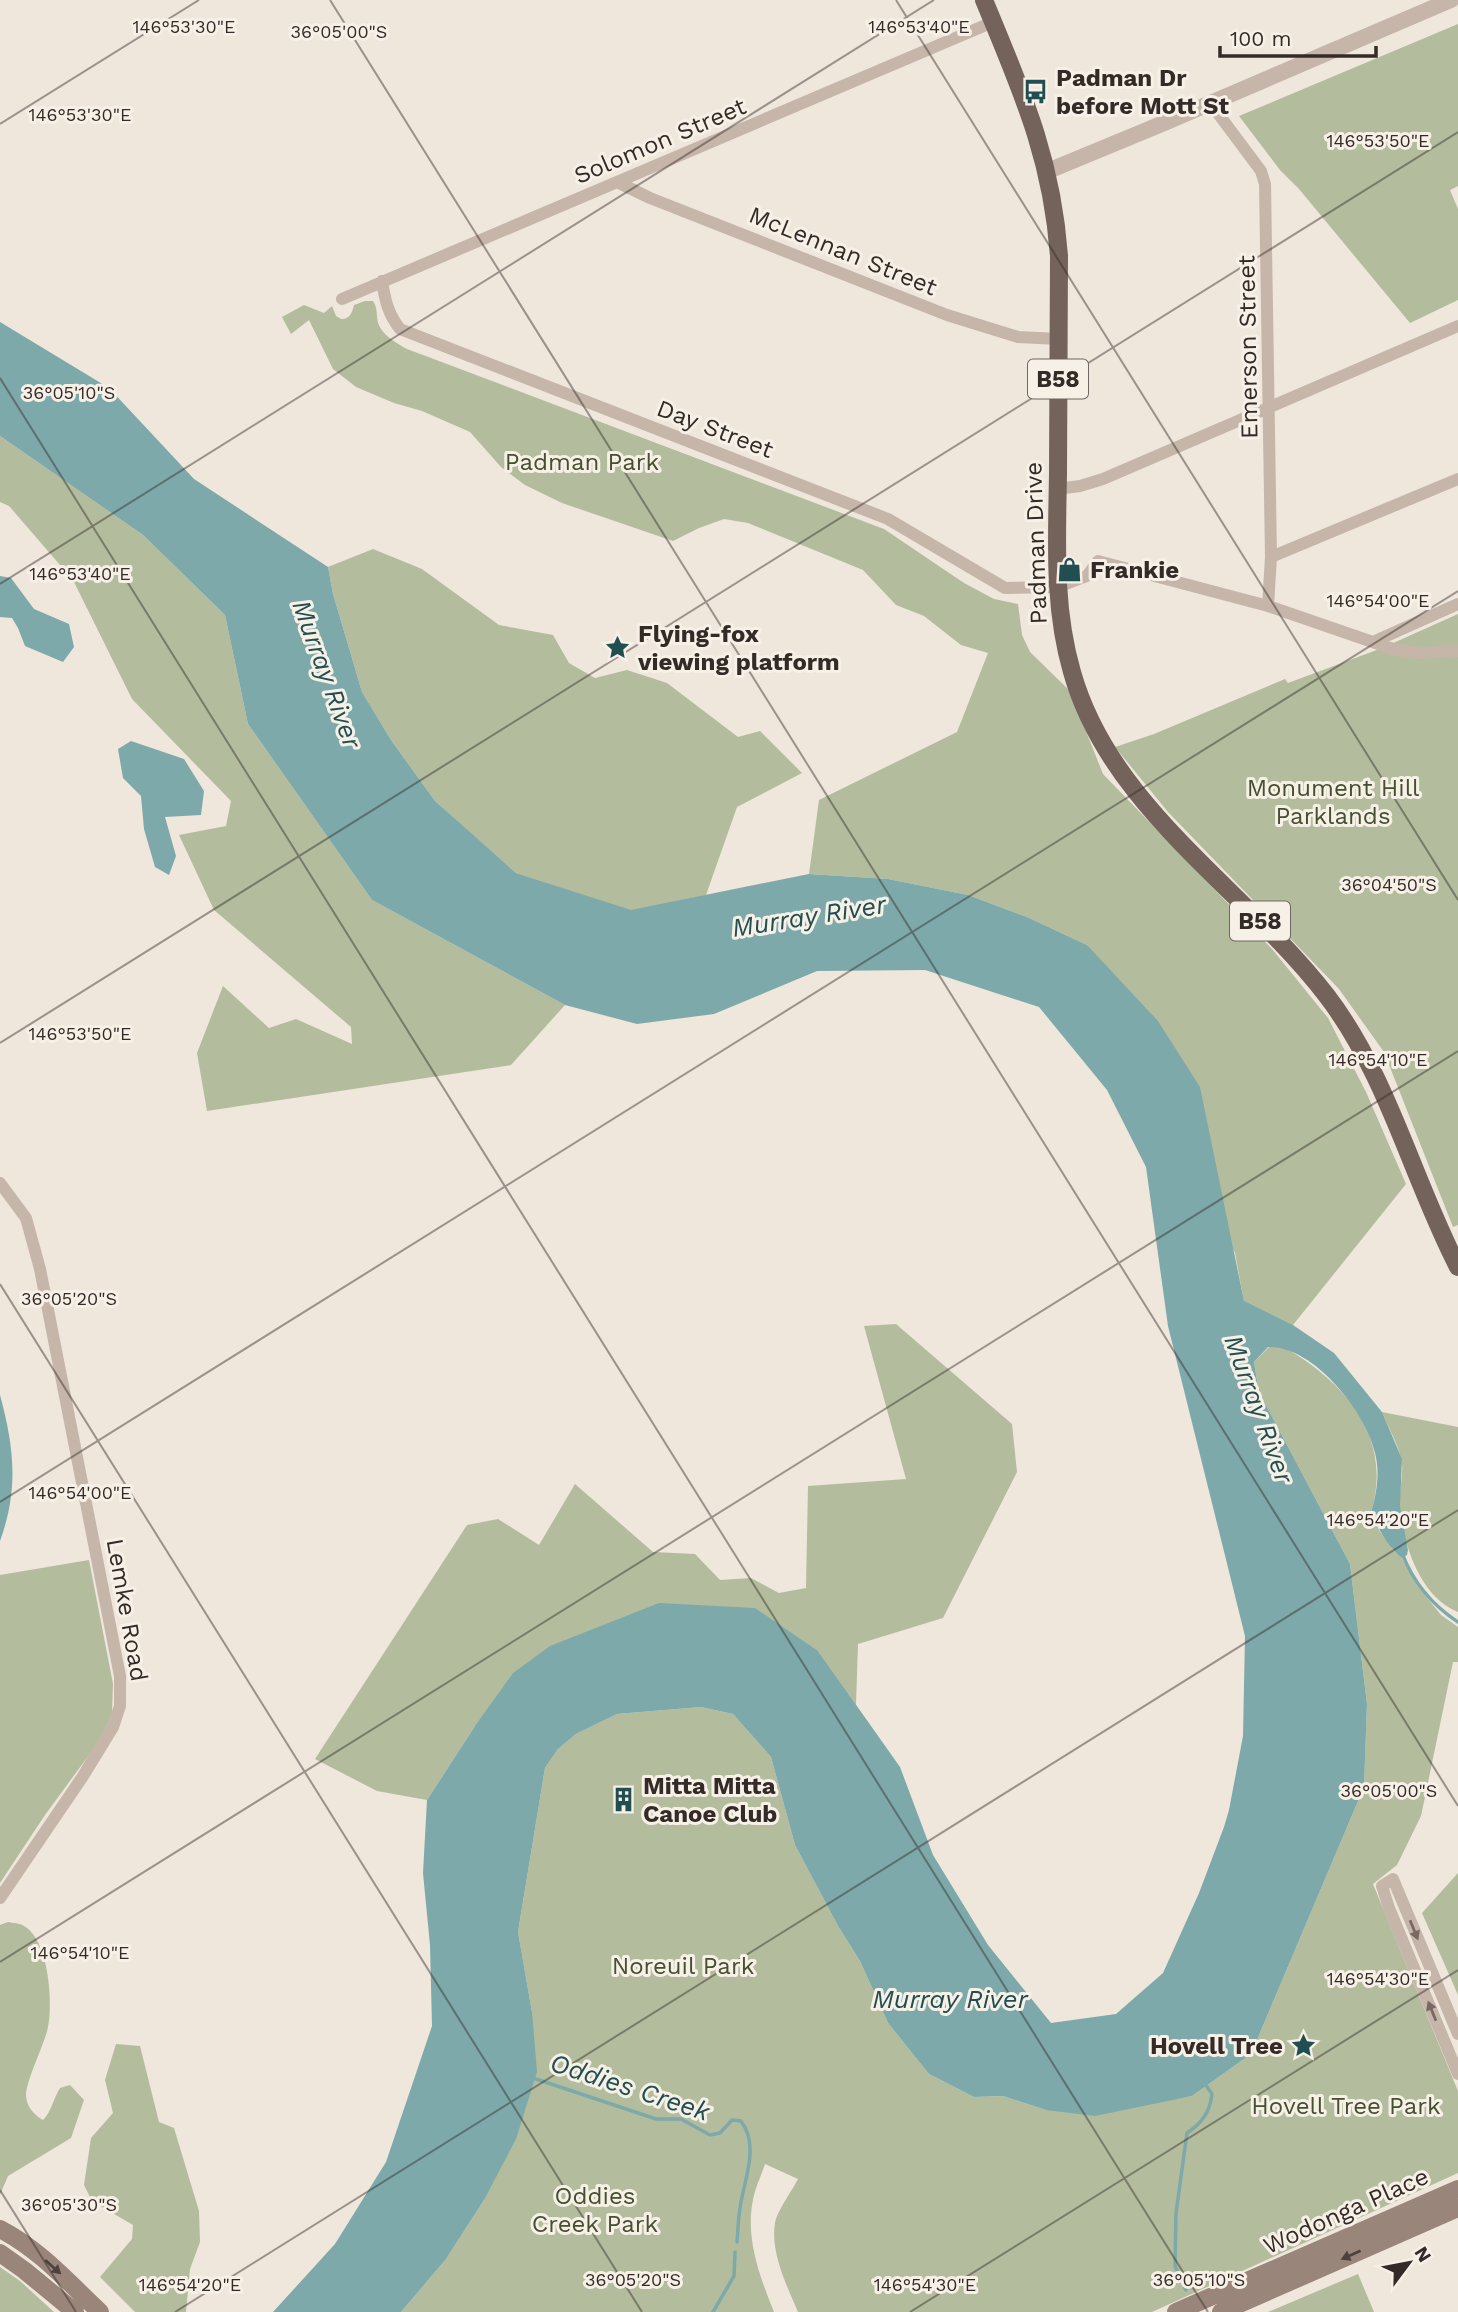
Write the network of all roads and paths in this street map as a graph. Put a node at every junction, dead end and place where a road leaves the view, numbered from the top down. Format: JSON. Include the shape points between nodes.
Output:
{"nodes":[{"id":1,"x":984,"y":0,"type":"edge"},
{"id":2,"x":1451,"y":0,"type":"edge"},
{"id":3,"x":993,"y":22,"type":"junction"},
{"id":4,"x":1211,"y":104,"type":"junction"},
{"id":5,"x":1048,"y":171,"type":"junction"},
{"id":6,"x":618,"y":182,"type":"junction"},
{"id":7,"x":382,"y":281,"type":"junction"},
{"id":8,"x":342,"y":299,"type":"dead end"},
{"id":9,"x":1458,"y":326,"type":"edge"},
{"id":10,"x":1059,"y":338,"type":"junction"},
{"id":11,"x":1269,"y":407,"type":"junction"},
{"id":12,"x":1458,"y":478,"type":"edge"},
{"id":13,"x":1057,"y":489,"type":"junction"},
{"id":14,"x":1271,"y":557,"type":"junction"},
{"id":15,"x":1058,"y":587,"type":"junction"},
{"id":16,"x":1458,"y":604,"type":"edge"},
{"id":17,"x":1268,"y":606,"type":"junction"},
{"id":18,"x":1373,"y":642,"type":"junction"},
{"id":19,"x":1458,"y":651,"type":"edge"},
{"id":20,"x":0,"y":1184,"type":"edge"},
{"id":21,"x":1458,"y":1268,"type":"edge"},
{"id":22,"x":0,"y":1898,"type":"edge"},
{"id":23,"x":1458,"y":2034,"type":"edge"},
{"id":24,"x":1458,"y":2074,"type":"edge"},
{"id":25,"x":1458,"y":2189,"type":"edge"},
{"id":26,"x":1458,"y":2208,"type":"edge"},
{"id":27,"x":0,"y":2229,"type":"edge"},
{"id":28,"x":0,"y":2253,"type":"edge"},
{"id":29,"x":75,"y":2312,"type":"edge"},
{"id":30,"x":100,"y":2312,"type":"edge"},
{"id":31,"x":1176,"y":2312,"type":"edge"},
{"id":32,"x":1221,"y":2312,"type":"edge"}],
"edges":[{"from":1,"to":3,"type":"main road","name":"Padman Drive","number":"B58"},
{"from":2,"to":4,"type":"street"},
{"from":3,"to":5,"type":"main road","name":"Padman Drive","number":"B58","via":[[1033,120]]},
{"from":3,"to":6,"type":"street","name":"Solomon Street"},
{"from":4,"to":5,"type":"street"},
{"from":4,"to":11,"type":"street","name":"Emerson Street","via":[[1254,160],[1265,184]]},
{"from":5,"to":10,"type":"main road","name":"Padman Drive","number":"B58","via":[[1057,225]]},
{"from":6,"to":7,"type":"street","name":"Solomon Street"},
{"from":6,"to":10,"type":"street","name":"McLennan Street","via":[[947,315],[1018,337]]},
{"from":7,"to":8,"type":"street","name":"Solomon Street"},
{"from":7,"to":15,"type":"street","name":"Day Street","via":[[386,306],[400,329],[888,519],[1005,588]]},
{"from":9,"to":11,"type":"street"},
{"from":10,"to":13,"type":"main road","name":"Padman Drive","number":"B58"},
{"from":11,"to":13,"type":"street","via":[[1102,479]]},
{"from":11,"to":14,"type":"street","name":"Emerson Street"},
{"from":12,"to":14,"type":"street"},
{"from":13,"to":15,"type":"main road","name":"Padman Drive","number":"B58"},
{"from":14,"to":17,"type":"street","name":"Emerson Street"},
{"from":15,"to":17,"type":"street","via":[[1087,576],[1098,561]]},
{"from":15,"to":21,"type":"main road","name":"Padman Drive","number":"B58","via":[[1072,672],[1107,752],[1142,799],[1294,958],[1342,1018],[1382,1091]]},
{"from":16,"to":18,"type":"street"},
{"from":17,"to":18,"type":"street"},
{"from":18,"to":19,"type":"street","via":[[1417,653]]},
{"from":20,"to":22,"type":"street","name":"Lemke Road","via":[[26,1218],[40,1269],[120,1676],[120,1706],[113,1727],[83,1776]]},
{"from":24,"to":23,"type":"street","one_way":true,"via":[[1389,1908],[1382,1886],[1393,1879]]},
{"from":25,"to":31,"type":"main road","name":"Wodonga Place"},
{"from":26,"to":32,"type":"main road","name":"Wodonga Place","one_way":true},
{"from":27,"to":30,"type":"main road","one_way":true,"via":[[30,2247]]},
{"from":28,"to":29,"type":"main road"}]}
